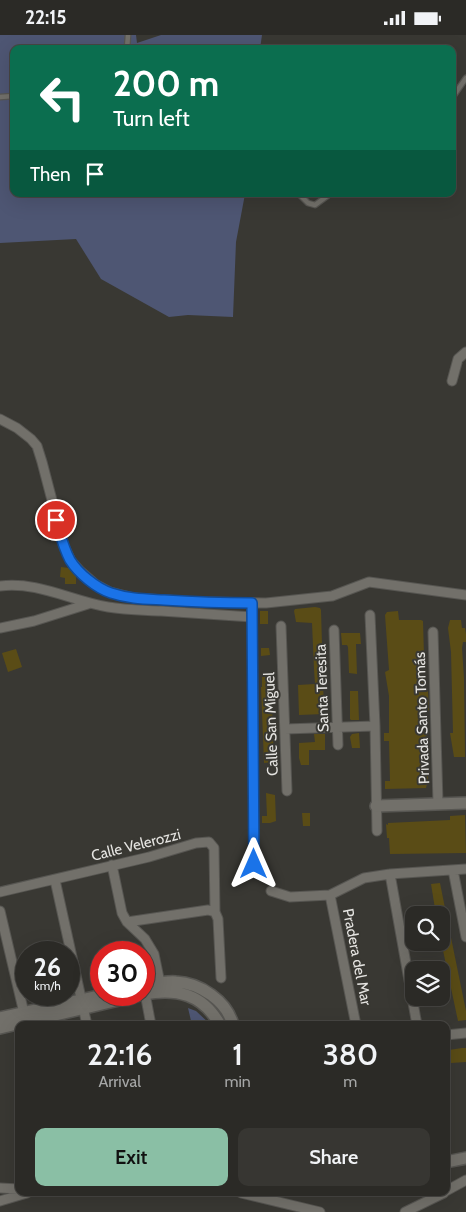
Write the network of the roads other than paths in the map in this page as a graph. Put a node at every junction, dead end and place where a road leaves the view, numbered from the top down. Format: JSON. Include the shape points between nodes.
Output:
{"nodes":[{"id":1,"x":466,"y":78,"type":"edge"},
{"id":2,"x":456,"y":93,"type":"edge"},
{"id":3,"x":302,"y":197,"type":"edge"},
{"id":4,"x":326,"y":197,"type":"edge"},
{"id":5,"x":466,"y":353,"type":"edge"},
{"id":6,"x":452,"y":381,"type":"dead end"},
{"id":7,"x":0,"y":419,"type":"edge"},
{"id":8,"x":0,"y":586,"type":"edge"},
{"id":9,"x":466,"y":595,"type":"edge"},
{"id":10,"x":252,"y":603,"type":"junction"},
{"id":11,"x":88,"y":604,"type":"junction"},
{"id":12,"x":370,"y":615,"type":"dead end"},
{"id":13,"x":252,"y":617,"type":"junction"},
{"id":14,"x":281,"y":626,"type":"dead end"},
{"id":15,"x":0,"y":628,"type":"edge"},
{"id":16,"x":334,"y":630,"type":"dead end"},
{"id":17,"x":433,"y":632,"type":"dead end"},
{"id":18,"x":375,"y":726,"type":"junction"},
{"id":19,"x":337,"y":727,"type":"junction"},
{"id":20,"x":285,"y":729,"type":"junction"},
{"id":21,"x":338,"y":745,"type":"dead end"},
{"id":22,"x":287,"y":791,"type":"dead end"},
{"id":23,"x":438,"y":803,"type":"junction"},
{"id":24,"x":466,"y":803,"type":"edge"},
{"id":25,"x":376,"y":806,"type":"junction"},
{"id":26,"x":377,"y":831,"type":"dead end"},
{"id":27,"x":254,"y":864,"type":"dead end"},
{"id":28,"x":112,"y":865,"type":"junction"},
{"id":29,"x":466,"y":869,"type":"edge"},
{"id":30,"x":453,"y":870,"type":"junction"},
{"id":31,"x":390,"y":874,"type":"junction"},
{"id":32,"x":55,"y":880,"type":"junction"},
{"id":33,"x":271,"y":891,"type":"dead end"},
{"id":34,"x":0,"y":892,"type":"edge"},
{"id":35,"x":330,"y":895,"type":"junction"},
{"id":36,"x":0,"y":911,"type":"edge"},
{"id":37,"x":215,"y":912,"type":"junction"},
{"id":38,"x":127,"y":922,"type":"junction"},
{"id":39,"x":466,"y":937,"type":"edge"},
{"id":40,"x":221,"y":978,"type":"dead end"},
{"id":41,"x":160,"y":983,"type":"junction"},
{"id":42,"x":155,"y":985,"type":"edge"},
{"id":43,"x":155,"y":991,"type":"edge"},
{"id":44,"x":90,"y":1001,"type":"edge"},
{"id":45,"x":90,"y":1002,"type":"edge"},
{"id":46,"x":82,"y":1004,"type":"junction"},
{"id":47,"x":147,"y":1006,"type":"edge"},
{"id":48,"x":0,"y":1018,"type":"edge"},
{"id":49,"x":25,"y":1020,"type":"edge"},
{"id":50,"x":86,"y":1021,"type":"edge"},
{"id":51,"x":150,"y":1021,"type":"edge"},
{"id":52,"x":218,"y":1021,"type":"edge"},
{"id":53,"x":231,"y":1021,"type":"edge"},
{"id":54,"x":355,"y":1021,"type":"edge"},
{"id":55,"x":416,"y":1021,"type":"edge"},
{"id":56,"x":15,"y":1023,"type":"edge"},
{"id":57,"x":0,"y":1028,"type":"edge"},
{"id":58,"x":466,"y":1033,"type":"edge"},
{"id":59,"x":450,"y":1035,"type":"edge"},
{"id":60,"x":466,"y":1158,"type":"edge"},
{"id":61,"x":450,"y":1161,"type":"edge"},
{"id":62,"x":466,"y":1181,"type":"edge"},
{"id":63,"x":0,"y":1188,"type":"edge"},
{"id":64,"x":15,"y":1189,"type":"edge"},
{"id":65,"x":450,"y":1189,"type":"edge"},
{"id":66,"x":17,"y":1196,"type":"edge"},
{"id":67,"x":253,"y":1196,"type":"edge"},
{"id":68,"x":437,"y":1196,"type":"edge"},
{"id":69,"x":0,"y":1201,"type":"edge"},
{"id":70,"x":320,"y":1212,"type":"edge"},
{"id":71,"x":405,"y":1212,"type":"edge"}],
"edges":[{"from":1,"to":2,"type":"lane"},
{"from":3,"to":4,"type":"lane","via":[[315,205]]},
{"from":5,"to":6,"type":"street","via":[[458,359]]},
{"from":7,"to":10,"type":"street","via":[[24,433],[37,447],[64,546],[71,561],[95,584],[134,598]]},
{"from":8,"to":11,"type":"street","via":[[25,586]]},
{"from":9,"to":10,"type":"street","via":[[369,582],[332,595]]},
{"from":10,"to":13,"type":"street"},
{"from":11,"to":13,"type":"street","via":[[117,609]]},
{"from":11,"to":15,"type":"street"},
{"from":12,"to":18,"type":"street"},
{"from":13,"to":27,"type":"street"},
{"from":14,"to":20,"type":"street","name":"Calle San Miguel"},
{"from":16,"to":19,"type":"street","name":"Santa Teresita"},
{"from":17,"to":23,"type":"street","name":"Privada Santo Tomás"},
{"from":18,"to":19,"type":"street"},
{"from":18,"to":25,"type":"street"},
{"from":19,"to":20,"type":"street"},
{"from":19,"to":21,"type":"street","name":"Santa Teresita"},
{"from":20,"to":22,"type":"street","name":"Calle San Miguel"},
{"from":23,"to":24,"type":"street"},
{"from":23,"to":25,"type":"street"},
{"from":25,"to":26,"type":"street"},
{"from":28,"to":32,"type":"street","name":"Calle Velerozzi"},
{"from":28,"to":37,"type":"street","name":"Calle Velerozzi","via":[[209,842],[214,848]]},
{"from":28,"to":38,"type":"street","via":[[122,913]]},
{"from":29,"to":30,"type":"street"},
{"from":30,"to":31,"type":"street"},
{"from":30,"to":39,"type":"street"},
{"from":31,"to":35,"type":"street","via":[[364,878]]},
{"from":31,"to":55,"type":"street"},
{"from":32,"to":34,"type":"street","name":"Calle Velerozzi"},
{"from":32,"to":46,"type":"street"},
{"from":33,"to":35,"type":"street","via":[[290,897]]},
{"from":35,"to":54,"type":"street","name":"Pradera del Mar"},
{"from":36,"to":49,"type":"street"},
{"from":37,"to":38,"type":"street","via":[[208,910]]},
{"from":37,"to":40,"type":"street"},
{"from":38,"to":41,"type":"street","via":[[146,939],[154,954]]},
{"from":41,"to":42,"type":"street"},
{"from":41,"to":53,"type":"street","via":[[177,982],[198,987],[224,1007]]},
{"from":43,"to":52,"type":"street","via":[[178,992],[192,997]]},
{"from":44,"to":46,"type":"street"},
{"from":45,"to":46,"type":"street"},
{"from":46,"to":49,"type":"street"},
{"from":46,"to":50,"type":"street"},
{"from":47,"to":51,"type":"street"},
{"from":48,"to":49,"type":"street"},
{"from":56,"to":57,"type":"street"},
{"from":58,"to":59,"type":"street"},
{"from":60,"to":61,"type":"street"},
{"from":62,"to":65,"type":"street"},
{"from":63,"to":64,"type":"street"},
{"from":66,"to":69,"type":"street"},
{"from":67,"to":70,"type":"street"},
{"from":68,"to":71,"type":"street"}]}
